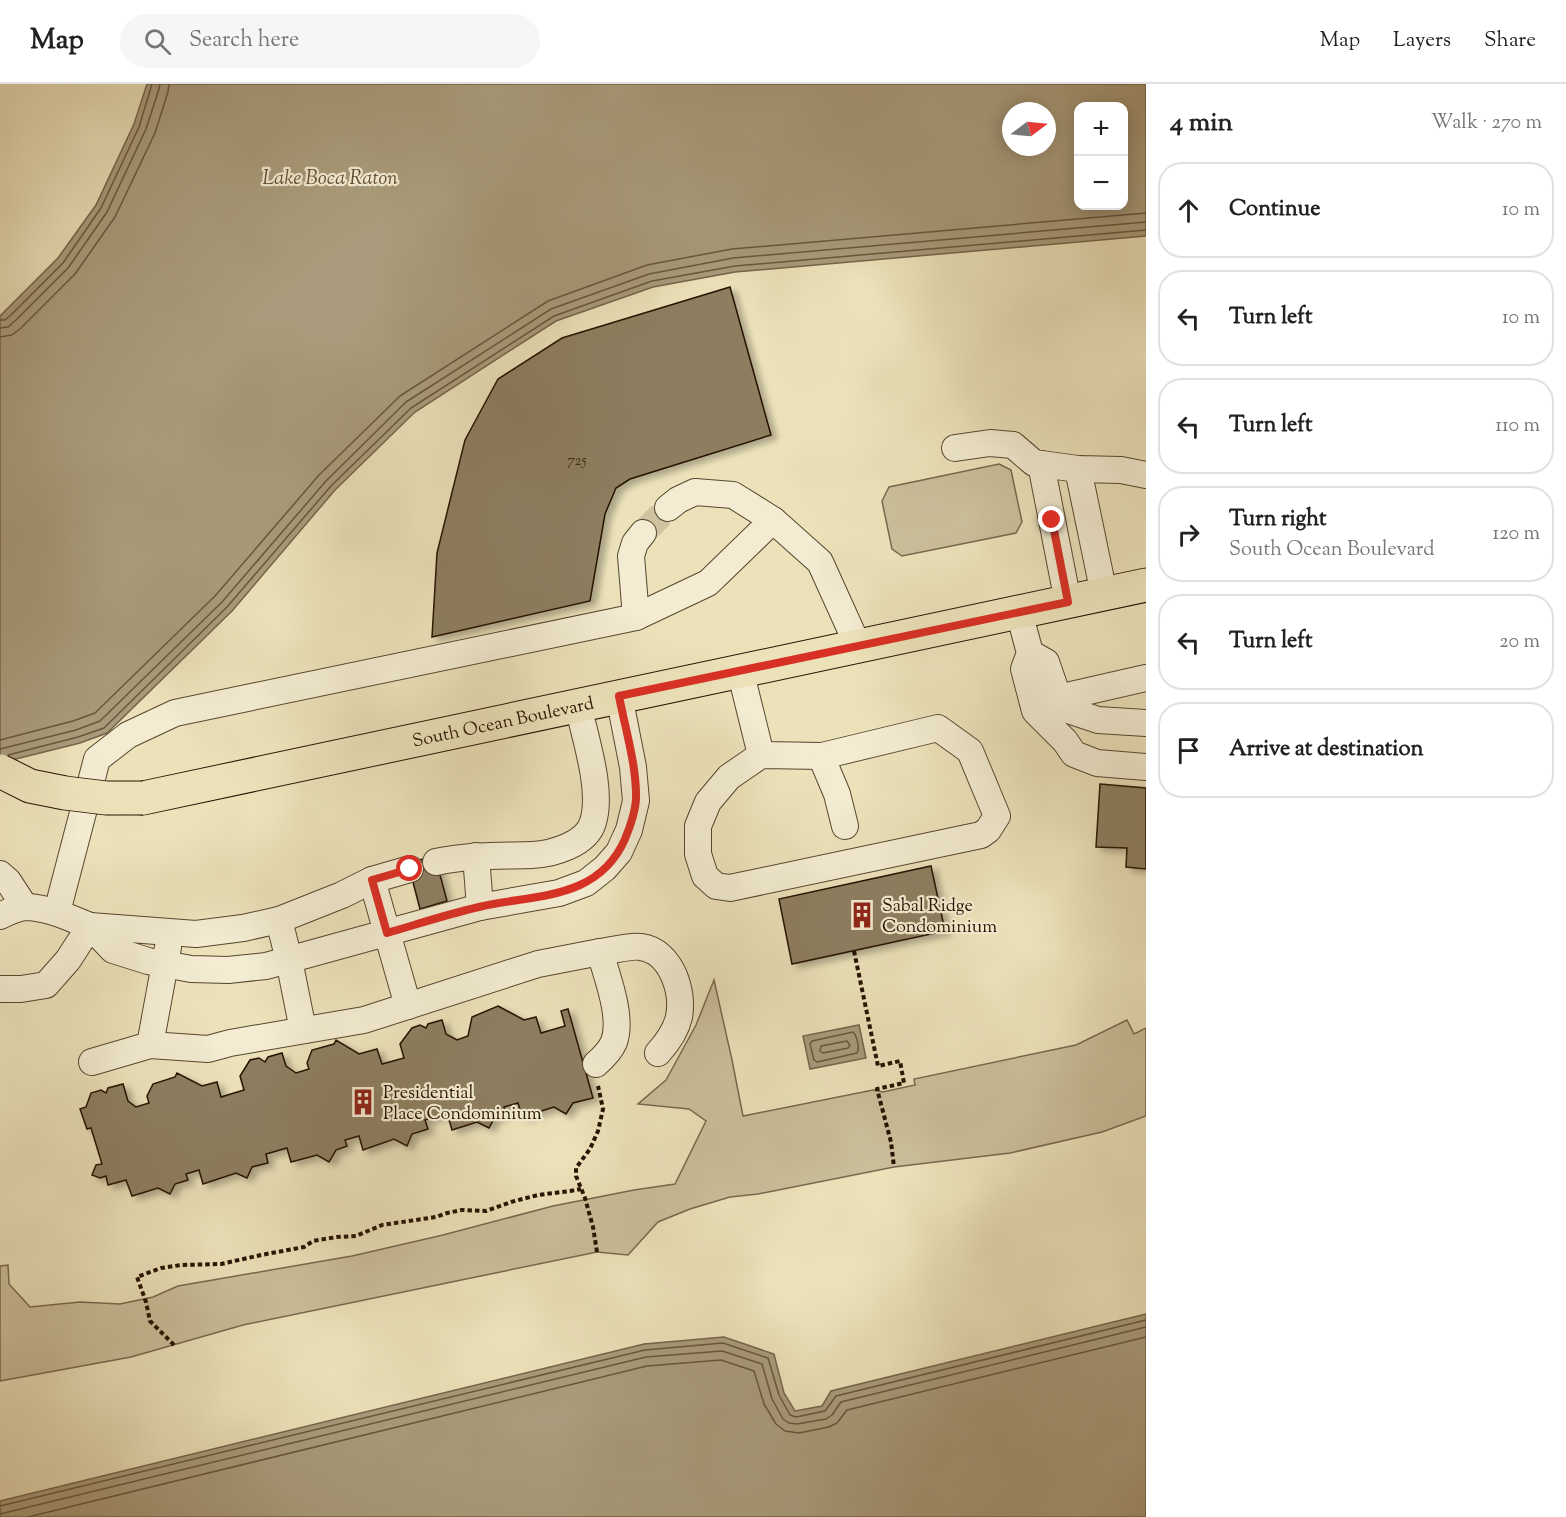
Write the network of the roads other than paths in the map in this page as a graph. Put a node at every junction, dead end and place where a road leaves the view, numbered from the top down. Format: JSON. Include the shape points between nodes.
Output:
{"nodes":[{"id":1,"x":955,"y":448,"type":"dead end"},
{"id":2,"x":1041,"y":464,"type":"junction"},
{"id":3,"x":1078,"y":469,"type":"junction"},
{"id":4,"x":1146,"y":475,"type":"edge"},
{"id":5,"x":668,"y":508,"type":"tunnel mouth"},
{"id":6,"x":773,"y":520,"type":"junction"},
{"id":7,"x":643,"y":533,"type":"tunnel mouth"},
{"id":8,"x":1146,"y":585,"type":"edge"},
{"id":9,"x":1104,"y":594,"type":"junction"},
{"id":10,"x":1068,"y":602,"type":"junction"},
{"id":11,"x":1019,"y":612,"type":"junction"},
{"id":12,"x":636,"y":617,"type":"junction"},
{"id":13,"x":858,"y":646,"type":"junction"},
{"id":14,"x":1030,"y":652,"type":"junction"},
{"id":15,"x":741,"y":670,"type":"junction"},
{"id":16,"x":1146,"y":678,"type":"edge"},
{"id":17,"x":619,"y":696,"type":"junction"},
{"id":18,"x":1063,"y":703,"type":"junction"},
{"id":19,"x":1033,"y":704,"type":"junction"},
{"id":20,"x":578,"y":705,"type":"junction"},
{"id":21,"x":1146,"y":723,"type":"edge"},
{"id":22,"x":1146,"y":737,"type":"edge"},
{"id":23,"x":1065,"y":741,"type":"junction"},
{"id":24,"x":1146,"y":750,"type":"edge"},
{"id":25,"x":761,"y":756,"type":"junction"},
{"id":26,"x":821,"y":756,"type":"junction"},
{"id":27,"x":1146,"y":767,"type":"edge"},
{"id":28,"x":0,"y":771,"type":"edge"},
{"id":29,"x":845,"y":826,"type":"dead end"},
{"id":30,"x":476,"y":856,"type":"junction"},
{"id":31,"x":436,"y":862,"type":"dead end"},
{"id":32,"x":410,"y":869,"type":"dead end"},
{"id":33,"x":0,"y":874,"type":"edge"},
{"id":34,"x":372,"y":880,"type":"junction"},
{"id":35,"x":26,"y":907,"type":"junction"},
{"id":36,"x":480,"y":907,"type":"junction"},
{"id":37,"x":57,"y":912,"type":"junction"},
{"id":38,"x":0,"y":916,"type":"edge"},
{"id":39,"x":279,"y":920,"type":"junction"},
{"id":40,"x":90,"y":926,"type":"junction"},
{"id":41,"x":171,"y":932,"type":"junction"},
{"id":42,"x":387,"y":933,"type":"junction"},
{"id":43,"x":600,"y":952,"type":"junction"},
{"id":44,"x":289,"y":960,"type":"junction"},
{"id":45,"x":165,"y":964,"type":"junction"},
{"id":46,"x":0,"y":989,"type":"edge"},
{"id":47,"x":408,"y":1006,"type":"junction"},
{"id":48,"x":303,"y":1030,"type":"junction"},
{"id":49,"x":150,"y":1045,"type":"junction"},
{"id":50,"x":658,"y":1053,"type":"dead end"},
{"id":51,"x":92,"y":1062,"type":"dead end"},
{"id":52,"x":596,"y":1064,"type":"road end"}],
"edges":[{"from":1,"to":2,"type":"lane","via":[[990,443],[1013,445],[1034,463]]},
{"from":2,"to":3,"type":"lane"},
{"from":2,"to":10,"type":"lane"},
{"from":3,"to":4,"type":"lane"},
{"from":3,"to":9,"type":"lane"},
{"from":5,"to":6,"type":"lane","via":[[695,492],[733,495]]},
{"from":6,"to":12,"type":"lane","via":[[708,583]]},
{"from":6,"to":13,"type":"lane","via":[[820,562]]},
{"from":7,"to":12,"type":"lane","via":[[631,556]]},
{"from":8,"to":9,"type":"main road","name":"South Ocean Boulevard"},
{"from":9,"to":10,"type":"main road","name":"South Ocean Boulevard"},
{"from":10,"to":11,"type":"main road","name":"South Ocean Boulevard"},
{"from":11,"to":13,"type":"main road","name":"South Ocean Boulevard"},
{"from":11,"to":14,"type":"lane"},
{"from":12,"to":37,"type":"lane","via":[[175,713],[128,735],[97,759]]},
{"from":13,"to":15,"type":"main road","name":"South Ocean Boulevard"},
{"from":14,"to":18,"type":"lane","via":[[1046,662]]},
{"from":14,"to":19,"type":"lane","via":[[1024,669]]},
{"from":15,"to":17,"type":"main road","name":"South Ocean Boulevard"},
{"from":15,"to":25,"type":"lane"},
{"from":16,"to":18,"type":"lane"},
{"from":17,"to":20,"type":"main road","name":"South Ocean Boulevard"},
{"from":17,"to":36,"type":"lane","via":[[636,801],[619,852],[586,883],[559,893]]},
{"from":18,"to":19,"type":"lane"},
{"from":18,"to":21,"type":"lane","via":[[1098,720]]},
{"from":18,"to":22,"type":"lane","via":[[1073,718],[1095,733]]},
{"from":19,"to":23,"type":"lane","via":[[1035,711]]},
{"from":20,"to":28,"type":"main road","name":"South Ocean Boulevard","bridge":true,"via":[[143,798],[65,793],[30,786]]},
{"from":20,"to":30,"type":"lane","via":[[594,777],[593,825],[578,843],[557,851]]},
{"from":23,"to":24,"type":"lane"},
{"from":23,"to":27,"type":"lane","via":[[1074,754],[1097,763]]},
{"from":25,"to":26,"type":"lane"},
{"from":25,"to":26,"type":"lane","via":[[729,777],[708,802],[698,826],[698,854],[705,876],[716,886],[730,888],[981,836],[997,816],[970,751],[938,728]]},
{"from":26,"to":29,"type":"lane"},
{"from":30,"to":31,"type":"lane"},
{"from":30,"to":36,"type":"lane"},
{"from":32,"to":34,"type":"lane"},
{"from":33,"to":35,"type":"lane"},
{"from":34,"to":39,"type":"lane"},
{"from":34,"to":42,"type":"lane"},
{"from":35,"to":37,"type":"lane"},
{"from":35,"to":38,"type":"lane"},
{"from":36,"to":42,"type":"lane"},
{"from":37,"to":40,"type":"lane"},
{"from":39,"to":41,"type":"lane","via":[[196,934]]},
{"from":39,"to":44,"type":"lane"},
{"from":40,"to":41,"type":"lane"},
{"from":40,"to":45,"type":"lane","via":[[113,950]]},
{"from":40,"to":46,"type":"lane","via":[[46,985]]},
{"from":41,"to":45,"type":"lane"},
{"from":42,"to":44,"type":"lane"},
{"from":42,"to":47,"type":"lane"},
{"from":43,"to":47,"type":"lane","via":[[538,964]]},
{"from":43,"to":50,"type":"lane","via":[[640,946],[653,950],[667,963],[680,1000],[678,1019]]},
{"from":43,"to":52,"type":"lane","via":[[617,1025],[608,1054]]},
{"from":44,"to":45,"type":"lane","via":[[228,970]]},
{"from":44,"to":48,"type":"lane"},
{"from":45,"to":49,"type":"lane"},
{"from":47,"to":48,"type":"lane","via":[[364,1020]]},
{"from":48,"to":49,"type":"lane","via":[[208,1049]]},
{"from":49,"to":51,"type":"lane"}]}
